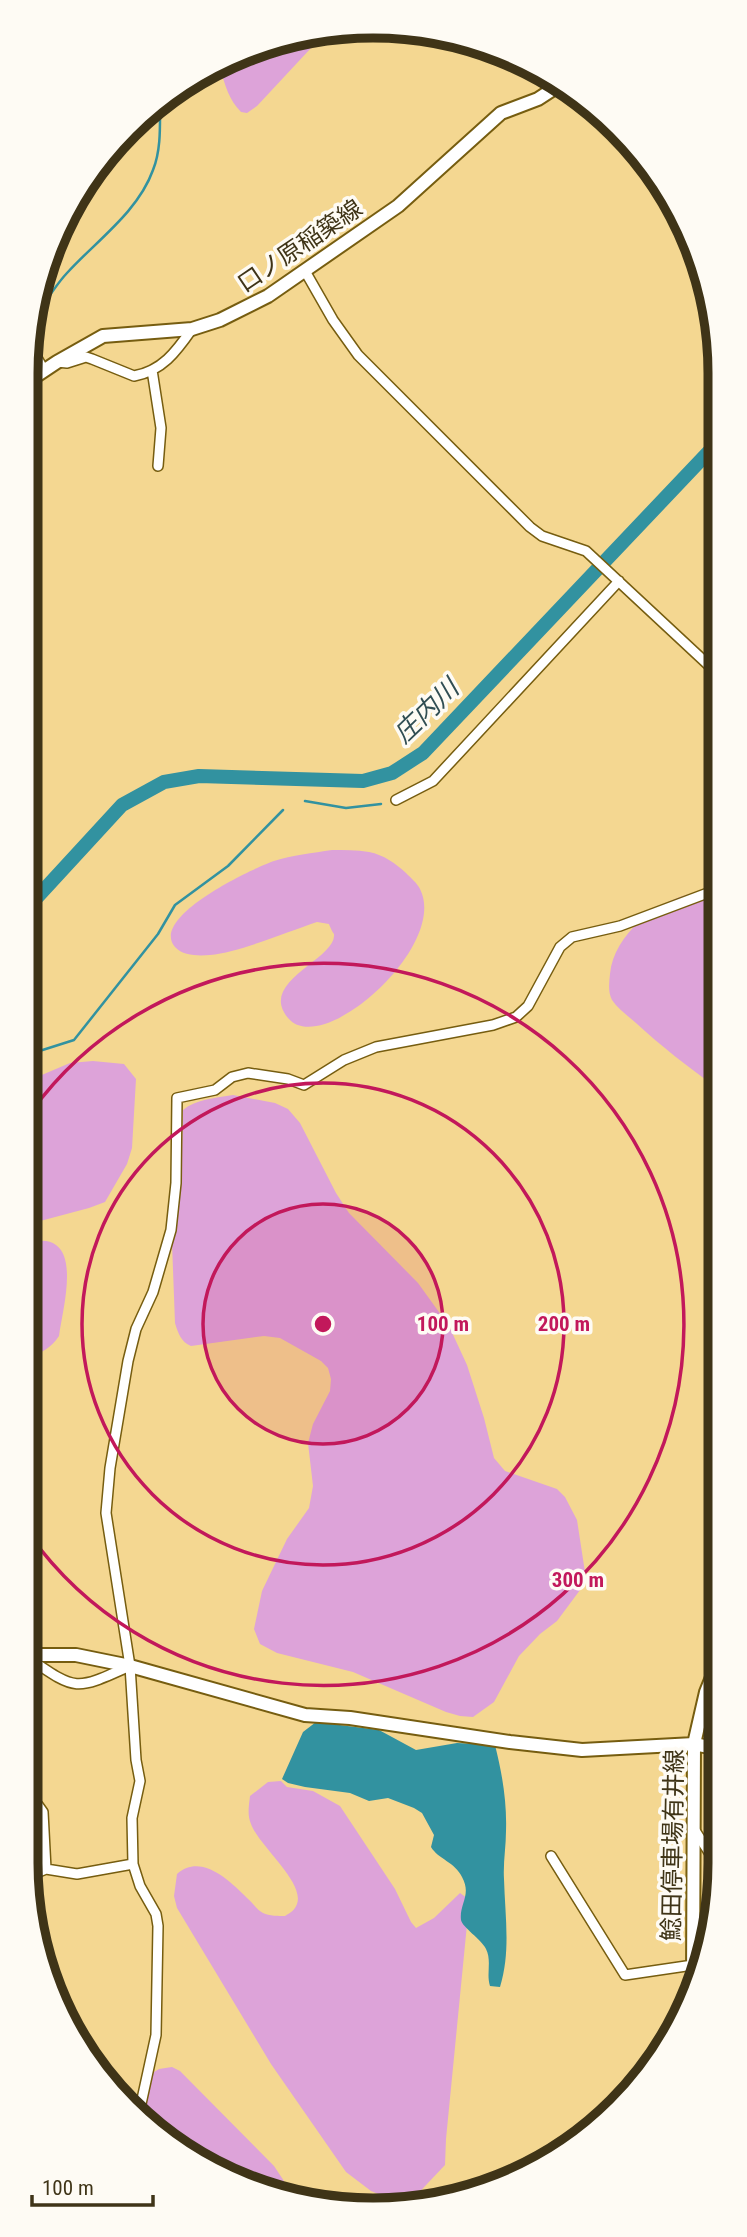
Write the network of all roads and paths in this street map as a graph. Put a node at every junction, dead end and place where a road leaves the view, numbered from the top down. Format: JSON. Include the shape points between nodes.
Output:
{"nodes":[{"id":1,"x":552,"y":90,"type":"edge"},
{"id":2,"x":305,"y":271,"type":"junction"},
{"id":3,"x":192,"y":329,"type":"junction"},
{"id":4,"x":39,"y":361,"type":"edge"},
{"id":5,"x":57,"y":362,"type":"junction"},
{"id":6,"x":44,"y":370,"type":"junction"},
{"id":7,"x":152,"y":370,"type":"junction"},
{"id":8,"x":38,"y":374,"type":"edge"},
{"id":9,"x":158,"y":466,"type":"dead end"},
{"id":10,"x":618,"y":580,"type":"junction"},
{"id":11,"x":708,"y":665,"type":"edge"},
{"id":12,"x":396,"y":800,"type":"dead end"},
{"id":13,"x":708,"y":894,"type":"edge"},
{"id":14,"x":38,"y":1656,"type":"edge"},
{"id":15,"x":38,"y":1664,"type":"edge"},
{"id":16,"x":130,"y":1666,"type":"junction"},
{"id":17,"x":708,"y":1687,"type":"edge"},
{"id":18,"x":694,"y":1744,"type":"junction"},
{"id":19,"x":708,"y":1747,"type":"edge"},
{"id":20,"x":38,"y":1808,"type":"edge"},
{"id":21,"x":693,"y":1827,"type":"junction"},
{"id":22,"x":708,"y":1851,"type":"edge"},
{"id":23,"x":551,"y":1856,"type":"dead end"},
{"id":24,"x":133,"y":1864,"type":"junction"},
{"id":25,"x":46,"y":1869,"type":"junction"},
{"id":26,"x":38,"y":1872,"type":"edge"},
{"id":27,"x":693,"y":1964,"type":"edge"},
{"id":28,"x":693,"y":1965,"type":"edge"},
{"id":29,"x":141,"y":2104,"type":"edge"}],
"edges":[{"from":1,"to":2,"type":"main road","name":"口ノ原稲築線","via":[[501,113],[398,206]]},
{"from":2,"to":3,"type":"main road","name":"口ノ原稲築線","via":[[251,305]]},
{"from":2,"to":10,"type":"street","via":[[358,355],[452,450],[542,536],[586,551]]},
{"from":3,"to":5,"type":"main road","name":"口ノ原稲築線","via":[[103,337]]},
{"from":3,"to":7,"type":"street","via":[[169,360]]},
{"from":4,"to":6,"type":"street"},
{"from":5,"to":6,"type":"main road","name":"口ノ原稲築線"},
{"from":5,"to":7,"type":"street","via":[[92,359],[134,376]]},
{"from":6,"to":8,"type":"main road","name":"口ノ原稲築線"},
{"from":7,"to":9,"type":"street","via":[[161,428]]},
{"from":10,"to":11,"type":"street"},
{"from":10,"to":12,"type":"street","via":[[433,781]]},
{"from":13,"to":16,"type":"street","via":[[620,926],[572,937],[560,947],[528,1006],[511,1019],[376,1047],[304,1085],[248,1073],[232,1077],[215,1090],[177,1098],[171,1230],[128,1361],[106,1513]]},
{"from":14,"to":16,"type":"main road","via":[[76,1654]]},
{"from":15,"to":16,"type":"street","via":[[63,1682],[78,1685]]},
{"from":16,"to":18,"type":"main road","via":[[305,1715],[582,1750]]},
{"from":16,"to":24,"type":"street","via":[[140,1781],[132,1818]]},
{"from":17,"to":18,"type":"main road","name":"鯰田停車場有井線"},
{"from":18,"to":19,"type":"main road"},
{"from":18,"to":21,"type":"main road","name":"鯰田停車場有井線"},
{"from":20,"to":25,"type":"street","via":[[43,1812]]},
{"from":21,"to":22,"type":"street"},
{"from":21,"to":27,"type":"main road","name":"鯰田停車場有井線"},
{"from":23,"to":28,"type":"street","via":[[625,1975]]},
{"from":24,"to":25,"type":"street","via":[[77,1874]]},
{"from":24,"to":29,"type":"street","via":[[158,1926],[156,2035]]},
{"from":25,"to":26,"type":"street"}]}
